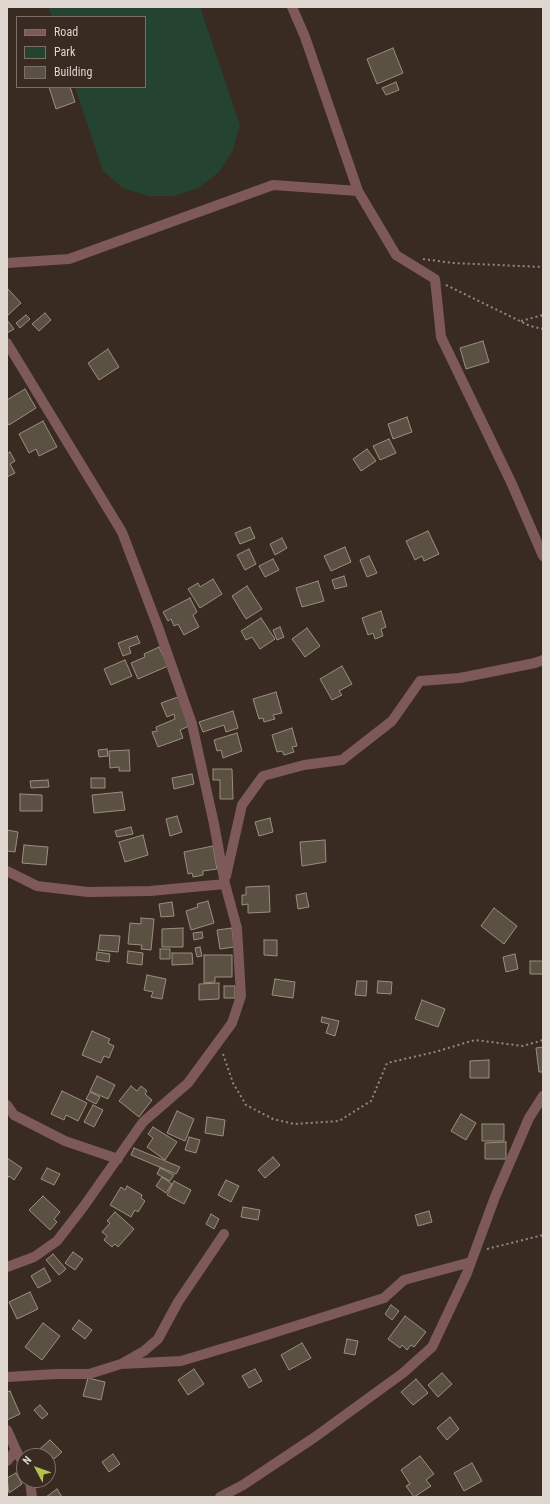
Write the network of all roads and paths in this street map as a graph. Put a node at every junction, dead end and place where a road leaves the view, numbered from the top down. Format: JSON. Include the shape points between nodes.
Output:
{"nodes":[{"id":1,"x":292,"y":7,"type":"edge"},
{"id":2,"x":358,"y":191,"type":"junction"},
{"id":3,"x":418,"y":258,"type":"dead end"},
{"id":4,"x":7,"y":263,"type":"edge"},
{"id":5,"x":543,"y":267,"type":"edge"},
{"id":6,"x":435,"y":279,"type":"junction"},
{"id":7,"x":543,"y":315,"type":"edge"},
{"id":8,"x":510,"y":317,"type":"junction"},
{"id":9,"x":543,"y":329,"type":"edge"},
{"id":10,"x":7,"y":343,"type":"edge"},
{"id":11,"x":543,"y":556,"type":"edge"},
{"id":12,"x":543,"y":660,"type":"edge"},
{"id":13,"x":7,"y":871,"type":"edge"},
{"id":14,"x":225,"y":882,"type":"junction"},
{"id":15,"x":543,"y":1040,"type":"edge"},
{"id":16,"x":219,"y":1041,"type":"junction"},
{"id":17,"x":543,"y":1096,"type":"edge"},
{"id":18,"x":7,"y":1105,"type":"edge"},
{"id":19,"x":118,"y":1159,"type":"junction"},
{"id":20,"x":224,"y":1234,"type":"dead end"},
{"id":21,"x":543,"y":1235,"type":"edge"},
{"id":22,"x":473,"y":1257,"type":"junction"},
{"id":23,"x":7,"y":1266,"type":"edge"},
{"id":24,"x":121,"y":1364,"type":"junction"},
{"id":25,"x":7,"y":1377,"type":"edge"},
{"id":26,"x":7,"y":1430,"type":"edge"},
{"id":27,"x":16,"y":1450,"type":"joint"},
{"id":28,"x":7,"y":1460,"type":"edge"},
{"id":29,"x":220,"y":1497,"type":"edge"}],
"edges":[{"from":1,"to":2,"type":"street"},
{"from":2,"to":4,"type":"street","via":[[273,185],[69,258]]},
{"from":2,"to":6,"type":"street","via":[[396,254]]},
{"from":3,"to":5,"type":"path","via":[[453,263]]},
{"from":6,"to":8,"type":"path"},
{"from":6,"to":11,"type":"street","via":[[441,337],[511,482]]},
{"from":7,"to":8,"type":"path","via":[[522,322]]},
{"from":8,"to":9,"type":"path"},
{"from":10,"to":14,"type":"street","via":[[122,532],[192,724]]},
{"from":12,"to":14,"type":"street","via":[[535,664],[460,678],[420,681],[392,721],[342,760],[304,764],[263,776],[242,805]]},
{"from":13,"to":14,"type":"street","via":[[38,886],[88,892],[150,891]]},
{"from":14,"to":16,"type":"street","via":[[237,928],[241,996],[232,1023]]},
{"from":15,"to":16,"type":"path","via":[[523,1046],[475,1040],[387,1063],[371,1101],[339,1121],[294,1124],[273,1119],[246,1105],[233,1083]]},
{"from":16,"to":19,"type":"street","via":[[188,1083],[142,1122]]},
{"from":17,"to":22,"type":"street","via":[[529,1118],[495,1197]]},
{"from":18,"to":19,"type":"street","via":[[14,1115],[64,1141]]},
{"from":19,"to":23,"type":"street","via":[[56,1241],[34,1257]]},
{"from":20,"to":24,"type":"street","via":[[178,1302],[158,1339],[144,1351]]},
{"from":21,"to":22,"type":"path"},
{"from":22,"to":24,"type":"street","via":[[404,1280],[384,1298],[244,1342],[181,1361]]},
{"from":22,"to":29,"type":"street","via":[[432,1347],[403,1372],[315,1437]]},
{"from":24,"to":25,"type":"street","via":[[88,1374]]},
{"from":26,"to":27,"type":"street"},
{"from":27,"to":28,"type":"street"}]}
